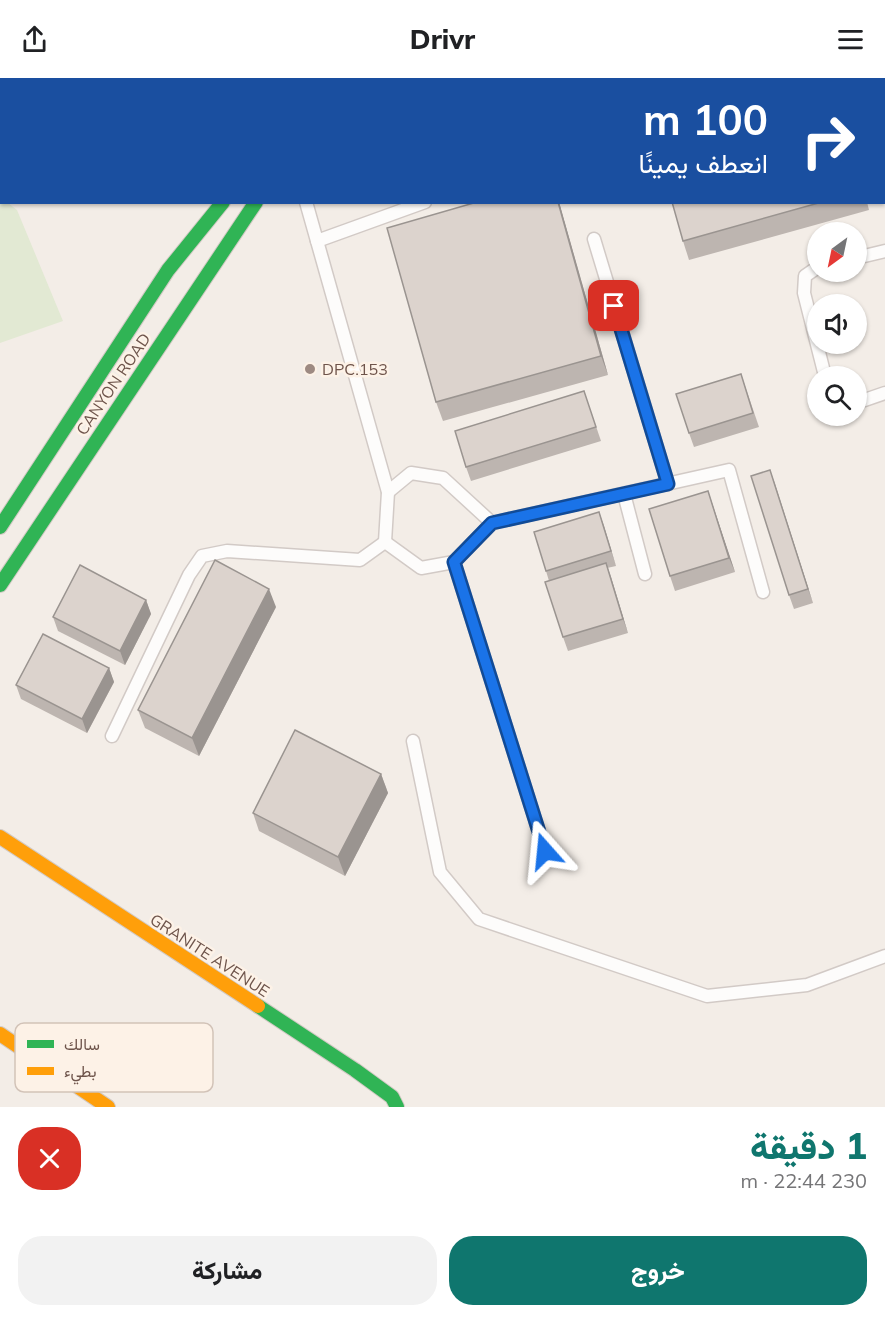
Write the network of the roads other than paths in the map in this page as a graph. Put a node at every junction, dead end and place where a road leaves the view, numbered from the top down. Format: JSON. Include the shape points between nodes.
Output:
{"nodes":[{"id":1,"x":221,"y":204,"type":"edge"},
{"id":2,"x":255,"y":204,"type":"edge"},
{"id":3,"x":307,"y":204,"type":"edge"},
{"id":4,"x":419,"y":204,"type":"edge"},
{"id":5,"x":594,"y":239,"type":"dead end"},
{"id":6,"x":317,"y":241,"type":"junction"},
{"id":7,"x":885,"y":251,"type":"edge"},
{"id":8,"x":867,"y":255,"type":"edge"},
{"id":9,"x":807,"y":275,"type":"edge"},
{"id":10,"x":822,"y":366,"type":"edge"},
{"id":11,"x":885,"y":393,"type":"edge"},
{"id":12,"x":867,"y":400,"type":"edge"},
{"id":13,"x":668,"y":484,"type":"junction"},
{"id":14,"x":388,"y":492,"type":"junction"},
{"id":15,"x":624,"y":494,"type":"junction"},
{"id":16,"x":492,"y":523,"type":"junction"},
{"id":17,"x":0,"y":527,"type":"edge"},
{"id":18,"x":385,"y":542,"type":"junction"},
{"id":19,"x":454,"y":562,"type":"junction"},
{"id":20,"x":645,"y":574,"type":"dead end"},
{"id":21,"x":0,"y":585,"type":"edge"},
{"id":22,"x":763,"y":592,"type":"dead end"},
{"id":23,"x":112,"y":736,"type":"dead end"},
{"id":24,"x":413,"y":741,"type":"dead end"},
{"id":25,"x":0,"y":837,"type":"edge"},
{"id":26,"x":545,"y":851,"type":"dead end"},
{"id":27,"x":885,"y":956,"type":"edge"},
{"id":28,"x":0,"y":1034,"type":"edge"},
{"id":29,"x":15,"y":1044,"type":"edge"},
{"id":30,"x":86,"y":1092,"type":"edge"},
{"id":31,"x":108,"y":1107,"type":"edge"},
{"id":32,"x":397,"y":1107,"type":"edge"}],
"edges":[{"from":1,"to":17,"type":"main road","name":"CANYON ROAD","via":[[168,270]]},
{"from":2,"to":21,"type":"main road","name":"CANYON ROAD"},
{"from":3,"to":6,"type":"lane"},
{"from":4,"to":6,"type":"lane"},
{"from":5,"to":13,"type":"lane"},
{"from":6,"to":14,"type":"lane"},
{"from":7,"to":8,"type":"lane"},
{"from":9,"to":10,"type":"lane","via":[[804,293]]},
{"from":11,"to":12,"type":"lane"},
{"from":13,"to":15,"type":"lane"},
{"from":13,"to":22,"type":"lane","via":[[729,470]]},
{"from":14,"to":16,"type":"lane","via":[[411,473],[443,478]]},
{"from":14,"to":18,"type":"lane"},
{"from":15,"to":16,"type":"lane"},
{"from":15,"to":20,"type":"lane"},
{"from":16,"to":19,"type":"lane"},
{"from":18,"to":19,"type":"lane","via":[[421,568]]},
{"from":18,"to":23,"type":"lane","via":[[360,560],[226,551],[202,556],[189,575]]},
{"from":19,"to":26,"type":"lane"},
{"from":24,"to":27,"type":"lane","via":[[440,872],[479,919],[707,996],[807,985]]},
{"from":25,"to":32,"type":"main road","name":"GRANITE AVENUE","via":[[355,1070],[392,1097]]},
{"from":28,"to":29,"type":"main road"},
{"from":30,"to":31,"type":"main road"}]}
